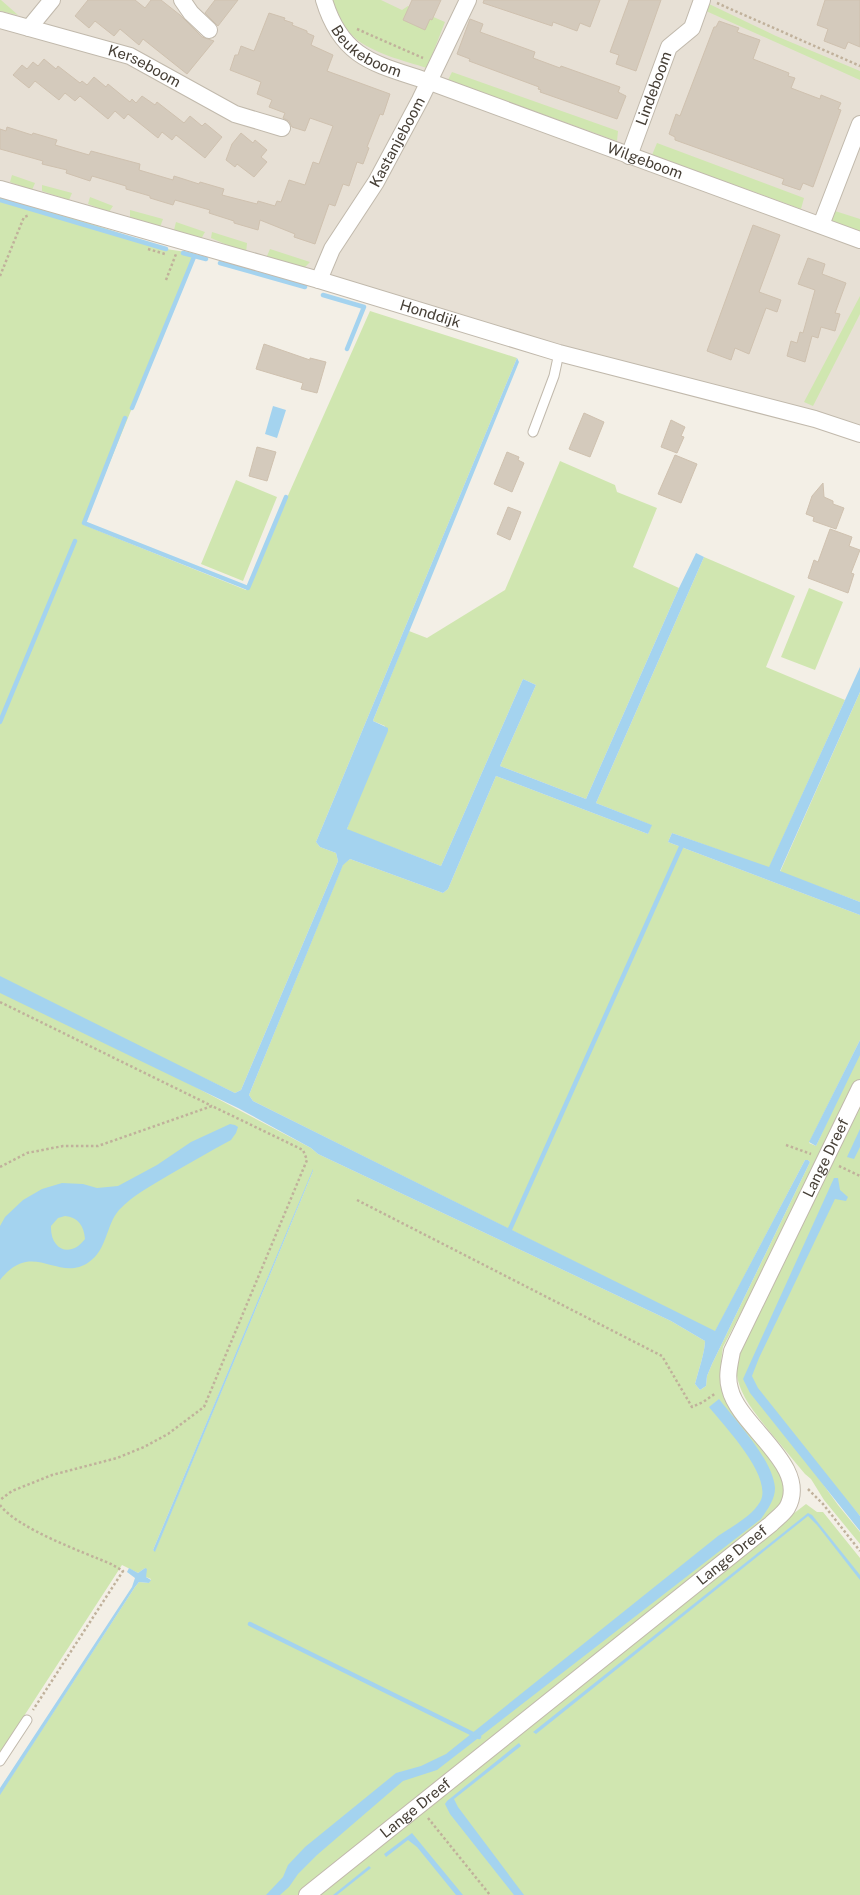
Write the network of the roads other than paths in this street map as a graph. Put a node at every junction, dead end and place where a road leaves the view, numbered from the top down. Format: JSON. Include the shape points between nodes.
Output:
{"nodes":[{"id":1,"x":52,"y":0,"type":"edge"},
{"id":2,"x":182,"y":0,"type":"edge"},
{"id":3,"x":324,"y":0,"type":"edge"},
{"id":4,"x":468,"y":0,"type":"edge"},
{"id":5,"x":702,"y":0,"type":"edge"},
{"id":6,"x":0,"y":20,"type":"edge"},
{"id":7,"x":29,"y":28,"type":"junction"},
{"id":8,"x":209,"y":30,"type":"dead end"},
{"id":9,"x":430,"y":82,"type":"junction"},
{"id":10,"x":860,"y":124,"type":"edge"},
{"id":11,"x":282,"y":128,"type":"dead end"},
{"id":12,"x":629,"y":156,"type":"junction"},
{"id":13,"x":0,"y":189,"type":"edge"},
{"id":14,"x":821,"y":225,"type":"junction"},
{"id":15,"x":860,"y":240,"type":"edge"},
{"id":16,"x":319,"y":280,"type":"junction"},
{"id":17,"x":559,"y":353,"type":"junction"},
{"id":18,"x":533,"y":432,"type":"dead end"},
{"id":19,"x":860,"y":434,"type":"edge"},
{"id":20,"x":860,"y":1088,"type":"edge"},
{"id":21,"x":26,"y":1720,"type":"road end"},
{"id":22,"x":0,"y":1761,"type":"edge"},
{"id":23,"x":307,"y":1895,"type":"edge"}],
"edges":[{"from":1,"to":7,"type":"street"},
{"from":2,"to":8,"type":"street"},
{"from":3,"to":9,"type":"street","name":"Beukeboom","via":[[338,34],[363,57]]},
{"from":4,"to":9,"type":"street","name":"Kastanjeboom"},
{"from":5,"to":12,"type":"street","name":"Lindeboom","via":[[692,28],[669,47]]},
{"from":6,"to":7,"type":"street","name":"Kerseboom"},
{"from":7,"to":11,"type":"street","name":"Kerseboom","via":[[130,56],[235,114]]},
{"from":9,"to":12,"type":"street","name":"Wilgeboom"},
{"from":9,"to":16,"type":"street","name":"Kastanjeboom","via":[[372,190],[332,249]]},
{"from":10,"to":14,"type":"street"},
{"from":12,"to":14,"type":"street","name":"Wilgeboom"},
{"from":13,"to":16,"type":"street","name":"Honddijk","via":[[179,248]]},
{"from":14,"to":15,"type":"street","name":"Wilgeboom"},
{"from":16,"to":17,"type":"street","name":"Honddijk"},
{"from":17,"to":18,"type":"lane"},
{"from":17,"to":19,"type":"street","name":"Honddijk","via":[[815,419]]},
{"from":20,"to":23,"type":"street","name":"Lange Dreef","via":[[732,1351],[728,1370],[730,1390],[741,1412],[787,1468],[792,1492],[787,1508]]},
{"from":21,"to":22,"type":"lane"}]}
